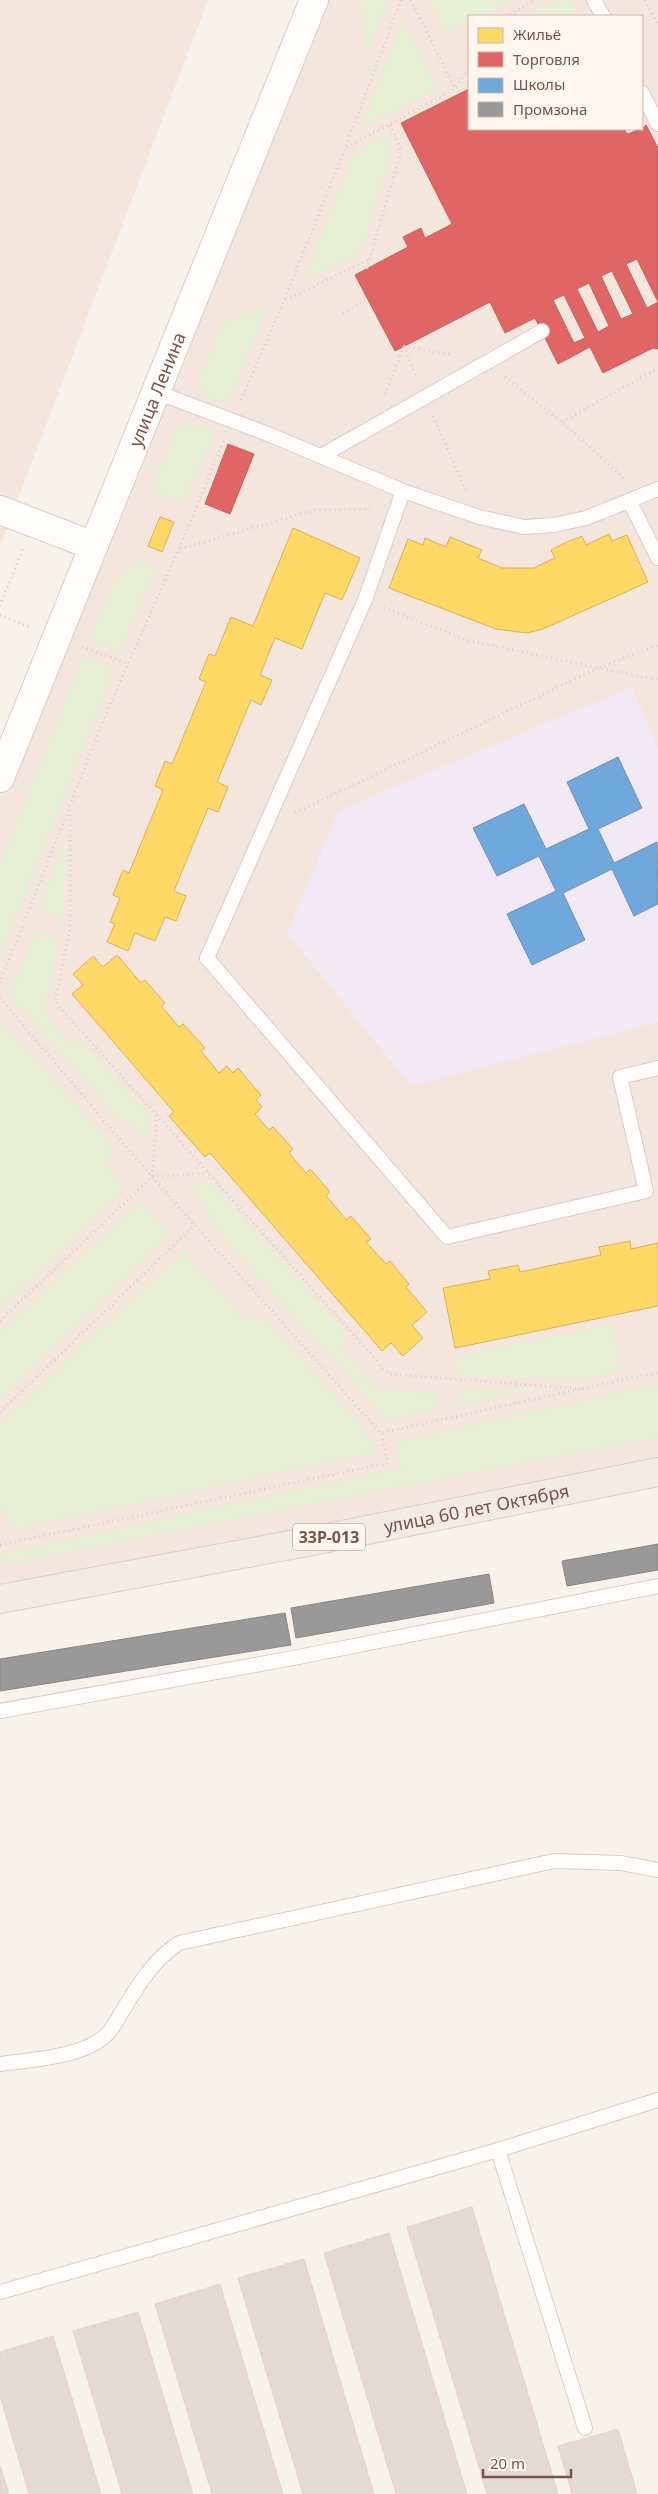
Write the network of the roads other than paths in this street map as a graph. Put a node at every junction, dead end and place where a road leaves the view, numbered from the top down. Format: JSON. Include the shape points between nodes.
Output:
{"nodes":[{"id":1,"x":314,"y":0,"type":"edge"},
{"id":2,"x":594,"y":0,"type":"edge"},
{"id":3,"x":602,"y":15,"type":"edge"},
{"id":4,"x":643,"y":95,"type":"edge"},
{"id":5,"x":658,"y":124,"type":"edge"},
{"id":6,"x":542,"y":331,"type":"dead end"},
{"id":7,"x":156,"y":392,"type":"junction"},
{"id":8,"x":322,"y":456,"type":"junction"},
{"id":9,"x":658,"y":489,"type":"edge"},
{"id":10,"x":404,"y":491,"type":"junction"},
{"id":11,"x":630,"y":502,"type":"junction"},
{"id":12,"x":0,"y":510,"type":"edge"},
{"id":13,"x":94,"y":546,"type":"junction"},
{"id":14,"x":658,"y":558,"type":"edge"},
{"id":15,"x":0,"y":778,"type":"edge"},
{"id":16,"x":658,"y":1068,"type":"edge"},
{"id":17,"x":658,"y":1472,"type":"edge"},
{"id":18,"x":658,"y":1586,"type":"edge"},
{"id":19,"x":0,"y":1599,"type":"edge"},
{"id":20,"x":0,"y":1711,"type":"edge"},
{"id":21,"x":658,"y":1870,"type":"edge"},
{"id":22,"x":0,"y":2064,"type":"edge"},
{"id":23,"x":658,"y":2100,"type":"edge"},
{"id":24,"x":498,"y":2150,"type":"junction"},
{"id":25,"x":0,"y":2292,"type":"edge"},
{"id":26,"x":585,"y":2428,"type":"dead end"}],
"edges":[{"from":1,"to":7,"type":"main road","name":"улица Ленина"},
{"from":2,"to":3,"type":"lane"},
{"from":4,"to":5,"type":"lane"},
{"from":6,"to":8,"type":"lane"},
{"from":7,"to":8,"type":"lane"},
{"from":7,"to":13,"type":"main road","name":"улица Ленина"},
{"from":8,"to":10,"type":"lane"},
{"from":9,"to":11,"type":"lane"},
{"from":10,"to":11,"type":"lane","via":[[479,517],[524,527],[586,518]]},
{"from":10,"to":16,"type":"lane","via":[[365,600],[207,958],[447,1237],[646,1191],[620,1077]]},
{"from":11,"to":14,"type":"lane"},
{"from":12,"to":13,"type":"main road"},
{"from":13,"to":15,"type":"main road","name":"улица Ленина"},
{"from":17,"to":19,"type":"main road","name":"улица 60 лет Октября","number":"33Р-013"},
{"from":18,"to":20,"type":"lane","via":[[288,1659]]},
{"from":21,"to":22,"type":"lane","via":[[621,1862],[554,1861],[179,1943],[162,1954],[145,1974],[106,2036],[82,2049]]},
{"from":23,"to":24,"type":"lane"},
{"from":24,"to":25,"type":"lane"},
{"from":24,"to":26,"type":"lane"}]}
